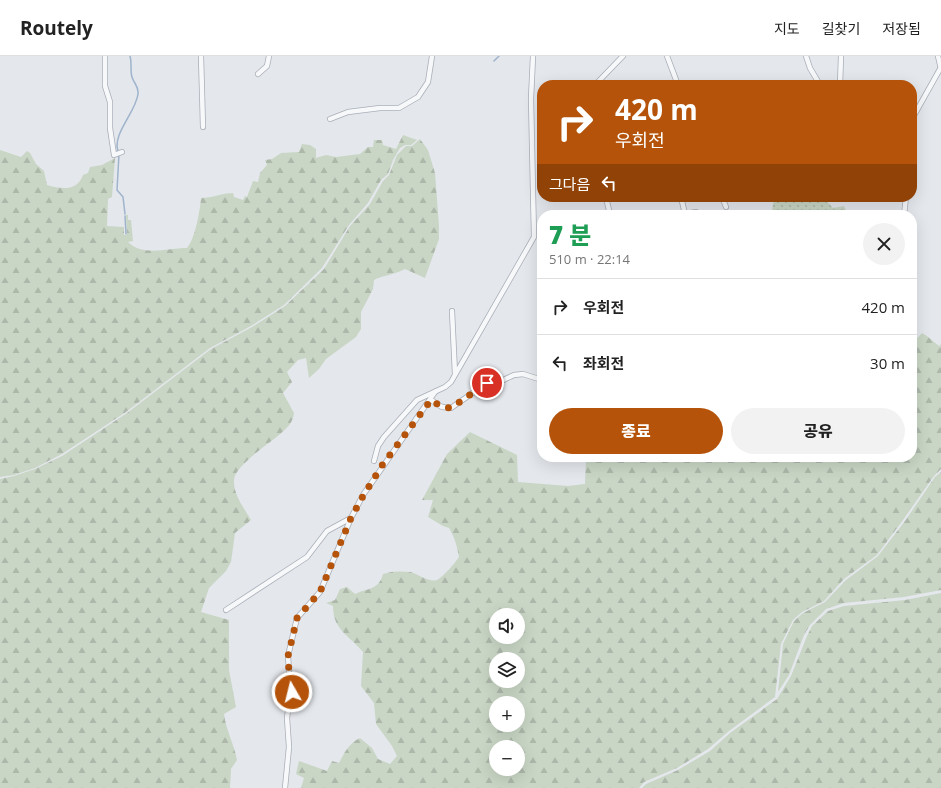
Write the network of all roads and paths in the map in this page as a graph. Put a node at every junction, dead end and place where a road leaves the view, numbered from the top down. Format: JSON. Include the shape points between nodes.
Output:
{"nodes":[{"id":1,"x":105,"y":56,"type":"edge"},
{"id":2,"x":201,"y":56,"type":"edge"},
{"id":3,"x":268,"y":56,"type":"edge"},
{"id":4,"x":432,"y":56,"type":"edge"},
{"id":5,"x":533,"y":56,"type":"edge"},
{"id":6,"x":623,"y":56,"type":"edge"},
{"id":7,"x":667,"y":56,"type":"edge"},
{"id":8,"x":806,"y":56,"type":"edge"},
{"id":9,"x":841,"y":56,"type":"edge"},
{"id":10,"x":938,"y":56,"type":"edge"},
{"id":11,"x":940,"y":69,"type":"edge"},
{"id":12,"x":258,"y":74,"type":"dead end"},
{"id":13,"x":600,"y":80,"type":"edge"},
{"id":14,"x":676,"y":80,"type":"edge"},
{"id":15,"x":817,"y":80,"type":"edge"},
{"id":16,"x":840,"y":80,"type":"edge"},
{"id":17,"x":917,"y":110,"type":"edge"},
{"id":18,"x":330,"y":118,"type":"dead end"},
{"id":19,"x":203,"y":127,"type":"dead end"},
{"id":20,"x":122,"y":152,"type":"dead end"},
{"id":21,"x":724,"y":202,"type":"edge"},
{"id":22,"x":726,"y":206,"type":"dead end"},
{"id":23,"x":452,"y":311,"type":"dead end"},
{"id":24,"x":455,"y":374,"type":"junction"},
{"id":25,"x":537,"y":378,"type":"edge"},
{"id":26,"x":435,"y":392,"type":"junction"},
{"id":27,"x":431,"y":400,"type":"junction"},
{"id":28,"x":374,"y":461,"type":"dead end"},
{"id":29,"x":351,"y":518,"type":"junction"},
{"id":30,"x":226,"y":610,"type":"dead end"},
{"id":31,"x":286,"y":788,"type":"edge"}],
"edges":[{"from":1,"to":20,"type":"street","via":[[114,155]]},
{"from":2,"to":19,"type":"street"},
{"from":3,"to":12,"type":"street","via":[[267,66]]},
{"from":4,"to":18,"type":"street","via":[[428,82],[418,97],[399,108],[348,112]]},
{"from":5,"to":24,"type":"street","via":[[531,99],[534,237]]},
{"from":6,"to":13,"type":"street"},
{"from":7,"to":14,"type":"street"},
{"from":8,"to":15,"type":"street"},
{"from":9,"to":16,"type":"street"},
{"from":10,"to":11,"type":"street"},
{"from":11,"to":17,"type":"street"},
{"from":21,"to":22,"type":"street"},
{"from":23,"to":24,"type":"street"},
{"from":24,"to":26,"type":"street","via":[[445,387]]},
{"from":25,"to":27,"type":"street","via":[[523,374],[487,383],[451,408],[442,407]]},
{"from":26,"to":27,"type":"street"},
{"from":26,"to":28,"type":"street","via":[[417,400],[384,437],[378,446]]},
{"from":27,"to":29,"type":"street","via":[[383,464]]},
{"from":29,"to":30,"type":"street","via":[[327,531],[307,557]]},
{"from":29,"to":31,"type":"street","via":[[320,592],[300,613],[294,633],[288,660],[292,682],[286,718],[289,748]]}]}
